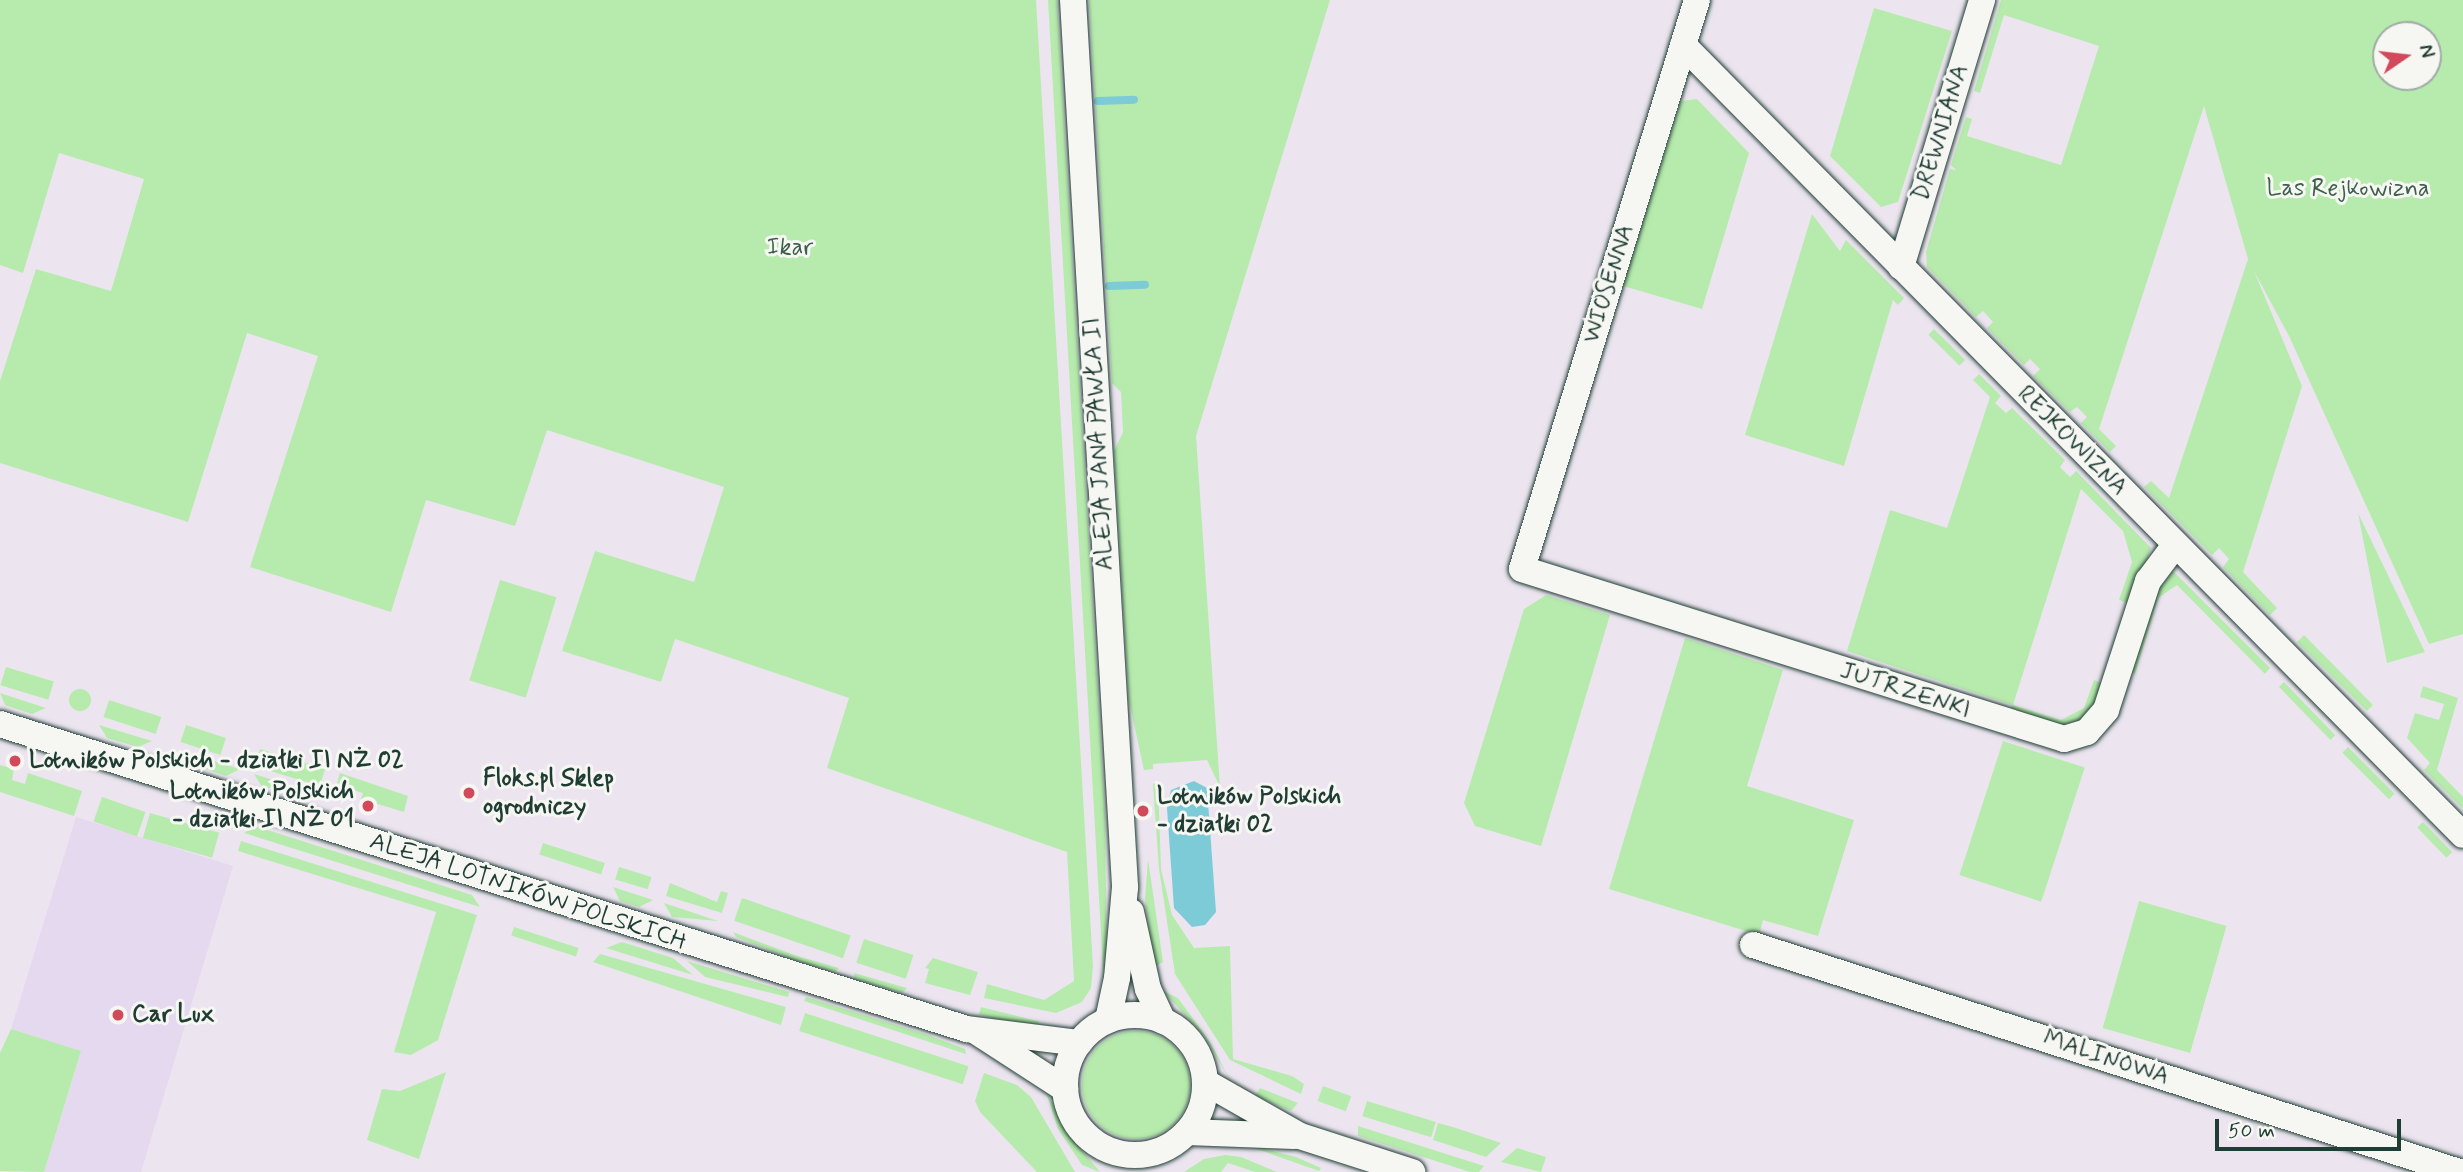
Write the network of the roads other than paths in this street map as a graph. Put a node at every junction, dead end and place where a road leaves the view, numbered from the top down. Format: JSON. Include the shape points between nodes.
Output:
{"nodes":[{"id":1,"x":1073,"y":0,"type":"edge"},
{"id":2,"x":1697,"y":0,"type":"edge"},
{"id":3,"x":1982,"y":0,"type":"edge"},
{"id":4,"x":1683,"y":45,"type":"junction"},
{"id":5,"x":1901,"y":267,"type":"junction"},
{"id":6,"x":2175,"y":544,"type":"junction"},
{"id":7,"x":1522,"y":569,"type":"joint"},
{"id":8,"x":0,"y":724,"type":"edge"},
{"id":9,"x":2463,"y":835,"type":"edge"},
{"id":10,"x":1125,"y":887,"type":"junction"},
{"id":11,"x":1753,"y":945,"type":"dead end"},
{"id":12,"x":1108,"y":1020,"type":"junction"},
{"id":13,"x":1163,"y":1021,"type":"junction"},
{"id":14,"x":977,"y":1032,"type":"junction"},
{"id":15,"x":1079,"y":1043,"type":"junction"},
{"id":16,"x":1205,"y":1082,"type":"junction"},
{"id":17,"x":1065,"y":1089,"type":"junction"},
{"id":18,"x":1187,"y":1132,"type":"junction"},
{"id":19,"x":1300,"y":1136,"type":"junction"},
{"id":20,"x":1108,"y":1160,"type":"edge"},
{"id":21,"x":1157,"y":1161,"type":"edge"},
{"id":22,"x":1412,"y":1172,"type":"edge"},
{"id":23,"x":2459,"y":1172,"type":"edge"}],
"edges":[{"from":1,"to":10,"type":"street","name":"ALEJA JANA PAWŁA II"},
{"from":2,"to":4,"type":"street","name":"WIOSENNA"},
{"from":3,"to":5,"type":"street","name":"DREWNIANA"},
{"from":4,"to":5,"type":"street","name":"REJKOWIZNA"},
{"from":4,"to":7,"type":"street","name":"WIOSENNA"},
{"from":5,"to":6,"type":"street","name":"REJKOWIZNA"},
{"from":6,"to":7,"type":"street","name":"JUTRZENKI","via":[[2148,581],[2106,710],[2087,732],[2064,739]]},
{"from":6,"to":9,"type":"street","name":"REJKOWIZNA"},
{"from":8,"to":14,"type":"street","name":"ALEJA LOTNIKÓW POLSKICH"},
{"from":10,"to":12,"type":"street","name":"ALEJA JANA PAWŁA II","via":[[1118,978]]},
{"from":10,"to":13,"type":"street","name":"ALEJA JANA PAWŁA II","via":[[1148,989]]},
{"from":11,"to":23,"type":"street","name":"MALINOWA"},
{"from":12,"to":13,"type":"street","via":[[1140,1015]]},
{"from":12,"to":15,"type":"street"},
{"from":13,"to":16,"type":"street","via":[[1190,1041],[1201,1060]]},
{"from":14,"to":15,"type":"street","name":"ALEJA LOTNIKÓW POLSKICH","via":[[994,1030]]},
{"from":14,"to":17,"type":"street","name":"ALEJA LOTNIKÓW POLSKICH"},
{"from":15,"to":17,"type":"street","via":[[1067,1069]]},
{"from":16,"to":18,"type":"street","via":[[1201,1109]]},
{"from":16,"to":19,"type":"street"},
{"from":17,"to":20,"type":"street","via":[[1077,1124]]},
{"from":18,"to":19,"type":"street"},
{"from":18,"to":21,"type":"street"},
{"from":19,"to":22,"type":"street"},
{"from":20,"to":21,"type":"street","via":[[1130,1155]]}]}
